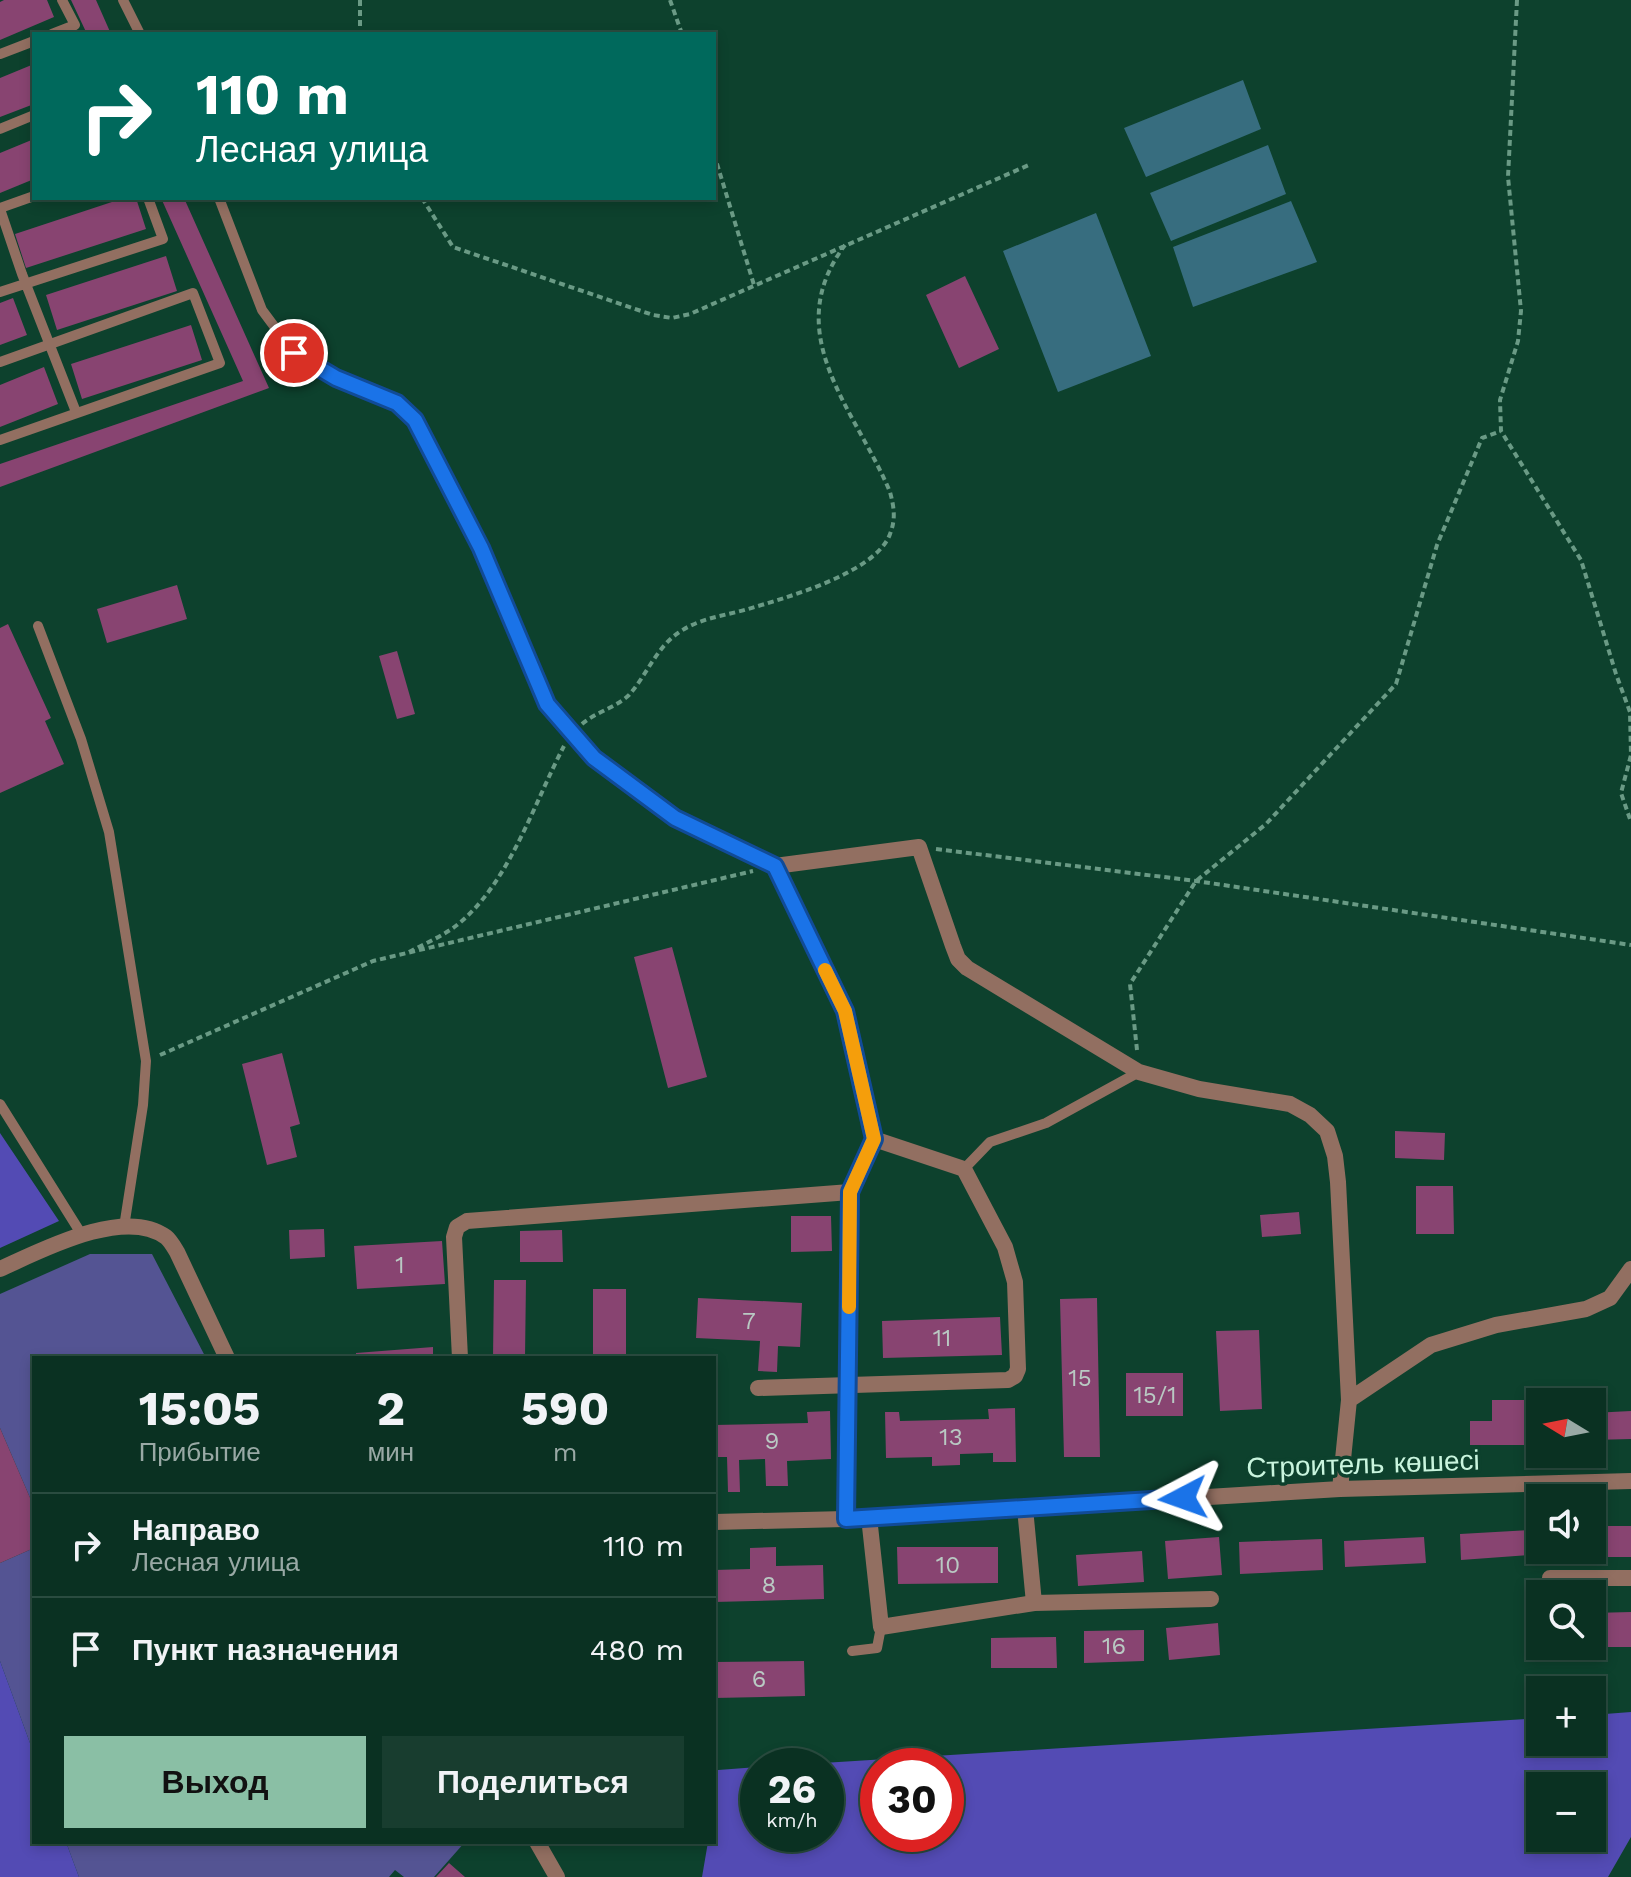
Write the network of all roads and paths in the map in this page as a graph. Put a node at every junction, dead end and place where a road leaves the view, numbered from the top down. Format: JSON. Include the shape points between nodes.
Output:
{"nodes":[{"id":1,"x":62,"y":0,"type":"edge"},
{"id":2,"x":123,"y":0,"type":"edge"},
{"id":3,"x":360,"y":0,"type":"edge"},
{"id":4,"x":670,"y":0,"type":"edge"},
{"id":5,"x":1517,"y":0,"type":"edge"},
{"id":6,"x":76,"y":30,"type":"edge"},
{"id":7,"x":139,"y":32,"type":"edge"},
{"id":8,"x":360,"y":32,"type":"edge"},
{"id":9,"x":681,"y":32,"type":"edge"},
{"id":10,"x":32,"y":42,"type":"edge"},
{"id":11,"x":0,"y":54,"type":"edge"},
{"id":12,"x":32,"y":116,"type":"edge"},
{"id":13,"x":0,"y":129,"type":"edge"},
{"id":14,"x":716,"y":161,"type":"edge"},
{"id":15,"x":1031,"y":164,"type":"dead end"},
{"id":16,"x":32,"y":197,"type":"edge"},
{"id":17,"x":149,"y":200,"type":"edge"},
{"id":18,"x":220,"y":200,"type":"edge"},
{"id":19,"x":423,"y":200,"type":"edge"},
{"id":20,"x":0,"y":209,"type":"edge"},
{"id":21,"x":845,"y":245,"type":"junction"},
{"id":22,"x":26,"y":284,"type":"junction"},
{"id":23,"x":754,"y":285,"type":"junction"},
{"id":24,"x":0,"y":292,"type":"edge"},
{"id":25,"x":50,"y":344,"type":"junction"},
{"id":26,"x":0,"y":362,"type":"edge"},
{"id":27,"x":76,"y":412,"type":"junction"},
{"id":28,"x":1501,"y":431,"type":"junction"},
{"id":29,"x":0,"y":440,"type":"edge"},
{"id":30,"x":38,"y":626,"type":"dead end"},
{"id":31,"x":572,"y":733,"type":"junction"},
{"id":32,"x":1631,"y":822,"type":"edge"},
{"id":33,"x":919,"y":847,"type":"junction"},
{"id":34,"x":775,"y":866,"type":"junction"},
{"id":35,"x":1196,"y":881,"type":"junction"},
{"id":36,"x":1631,"y":945,"type":"edge"},
{"id":37,"x":409,"y":952,"type":"junction"},
{"id":38,"x":146,"y":1061,"type":"junction"},
{"id":39,"x":1139,"y":1072,"type":"junction"},
{"id":40,"x":0,"y":1104,"type":"edge"},
{"id":41,"x":874,"y":1139,"type":"junction"},
{"id":42,"x":964,"y":1169,"type":"junction"},
{"id":43,"x":850,"y":1192,"type":"junction"},
{"id":44,"x":124,"y":1227,"type":"junction"},
{"id":45,"x":82,"y":1235,"type":"junction"},
{"id":46,"x":0,"y":1269,"type":"edge"},
{"id":47,"x":1631,"y":1269,"type":"edge"},
{"id":48,"x":226,"y":1356,"type":"edge"},
{"id":49,"x":460,"y":1356,"type":"edge"},
{"id":50,"x":847,"y":1387,"type":"junction"},
{"id":51,"x":758,"y":1388,"type":"dead end"},
{"id":52,"x":1349,"y":1400,"type":"junction"},
{"id":53,"x":1631,"y":1481,"type":"edge"},
{"id":54,"x":1340,"y":1489,"type":"junction"},
{"id":55,"x":1025,"y":1508,"type":"junction"},
{"id":56,"x":869,"y":1517,"type":"junction"},
{"id":57,"x":846,"y":1519,"type":"junction"},
{"id":58,"x":716,"y":1522,"type":"edge"},
{"id":59,"x":1550,"y":1578,"type":"dead end"},
{"id":60,"x":1631,"y":1578,"type":"edge"},
{"id":61,"x":1211,"y":1599,"type":"dead end"},
{"id":62,"x":1034,"y":1603,"type":"junction"},
{"id":63,"x":881,"y":1627,"type":"junction"},
{"id":64,"x":852,"y":1651,"type":"dead end"},
{"id":65,"x":538,"y":1844,"type":"edge"},
{"id":66,"x":557,"y":1877,"type":"edge"}],
"edges":[{"from":1,"to":6,"type":"lane"},
{"from":2,"to":7,"type":"lane"},
{"from":3,"to":8,"type":"path"},
{"from":4,"to":9,"type":"path"},
{"from":5,"to":28,"type":"path","via":[[1508,177],[1521,311],[1500,400]]},
{"from":10,"to":11,"type":"lane"},
{"from":12,"to":13,"type":"lane"},
{"from":14,"to":23,"type":"path"},
{"from":15,"to":21,"type":"path"},
{"from":16,"to":20,"type":"lane"},
{"from":17,"to":22,"type":"lane","via":[[163,239]]},
{"from":18,"to":31,"type":"lane","via":[[262,310],[294,353],[336,378],[397,403],[415,420],[481,548],[547,704]]},
{"from":19,"to":23,"type":"path","via":[[453,247],[653,315],[690,314]]},
{"from":20,"to":22,"type":"lane"},
{"from":21,"to":23,"type":"path"},
{"from":21,"to":31,"type":"path","via":[[831,264],[824,287],[819,335],[823,360],[890,492],[895,512],[890,536],[862,564],[818,586],[697,622],[676,634],[629,694]]},
{"from":22,"to":24,"type":"lane"},
{"from":22,"to":25,"type":"lane"},
{"from":25,"to":26,"type":"lane"},
{"from":25,"to":27,"type":"lane"},
{"from":25,"to":27,"type":"lane","via":[[193,293],[220,363]]},
{"from":27,"to":29,"type":"lane"},
{"from":28,"to":32,"type":"path","via":[[1581,560],[1630,712],[1631,755],[1621,793]]},
{"from":28,"to":35,"type":"path","via":[[1482,438],[1437,545],[1396,684],[1266,824]]},
{"from":30,"to":38,"type":"lane","via":[[109,832]]},
{"from":31,"to":34,"type":"lane","via":[[594,758],[675,818]]},
{"from":31,"to":37,"type":"path","via":[[505,864],[476,907],[456,926]]},
{"from":33,"to":34,"type":"street"},
{"from":33,"to":35,"type":"path"},
{"from":33,"to":39,"type":"street","via":[[958,959]]},
{"from":34,"to":37,"type":"path"},
{"from":34,"to":41,"type":"lane","via":[[845,1011]]},
{"from":35,"to":36,"type":"path"},
{"from":35,"to":39,"type":"path","via":[[1130,984]]},
{"from":37,"to":38,"type":"path","via":[[373,961]]},
{"from":38,"to":44,"type":"lane"},
{"from":39,"to":42,"type":"lane","via":[[1046,1123],[990,1142]]},
{"from":39,"to":52,"type":"street","via":[[1199,1089],[1290,1104],[1327,1131],[1338,1182]]},
{"from":40,"to":45,"type":"lane"},
{"from":41,"to":42,"type":"street"},
{"from":41,"to":43,"type":"lane"},
{"from":42,"to":50,"type":"street","via":[[1005,1247],[1015,1282],[1015,1376]]},
{"from":43,"to":49,"type":"street","via":[[467,1221],[454,1237]]},
{"from":43,"to":50,"type":"lane"},
{"from":44,"to":45,"type":"street"},
{"from":44,"to":48,"type":"street","via":[[167,1238]]},
{"from":45,"to":46,"type":"street"},
{"from":47,"to":52,"type":"street","via":[[1610,1298],[1586,1309],[1496,1325],[1431,1345]]},
{"from":50,"to":51,"type":"street"},
{"from":50,"to":57,"type":"lane"},
{"from":52,"to":54,"type":"street"},
{"from":53,"to":54,"type":"street","name":"Строитель көшесі"},
{"from":54,"to":55,"type":"street","name":"Строитель көшесі"},
{"from":55,"to":56,"type":"street","name":"Строитель көшесі"},
{"from":55,"to":62,"type":"street"},
{"from":56,"to":57,"type":"street","name":"Строитель көшесі"},
{"from":56,"to":63,"type":"street"},
{"from":57,"to":58,"type":"street","name":"Строитель көшесі"},
{"from":59,"to":60,"type":"street"},
{"from":61,"to":62,"type":"street"},
{"from":62,"to":63,"type":"street"},
{"from":63,"to":64,"type":"lane","via":[[877,1648]]},
{"from":65,"to":66,"type":"street"}]}
